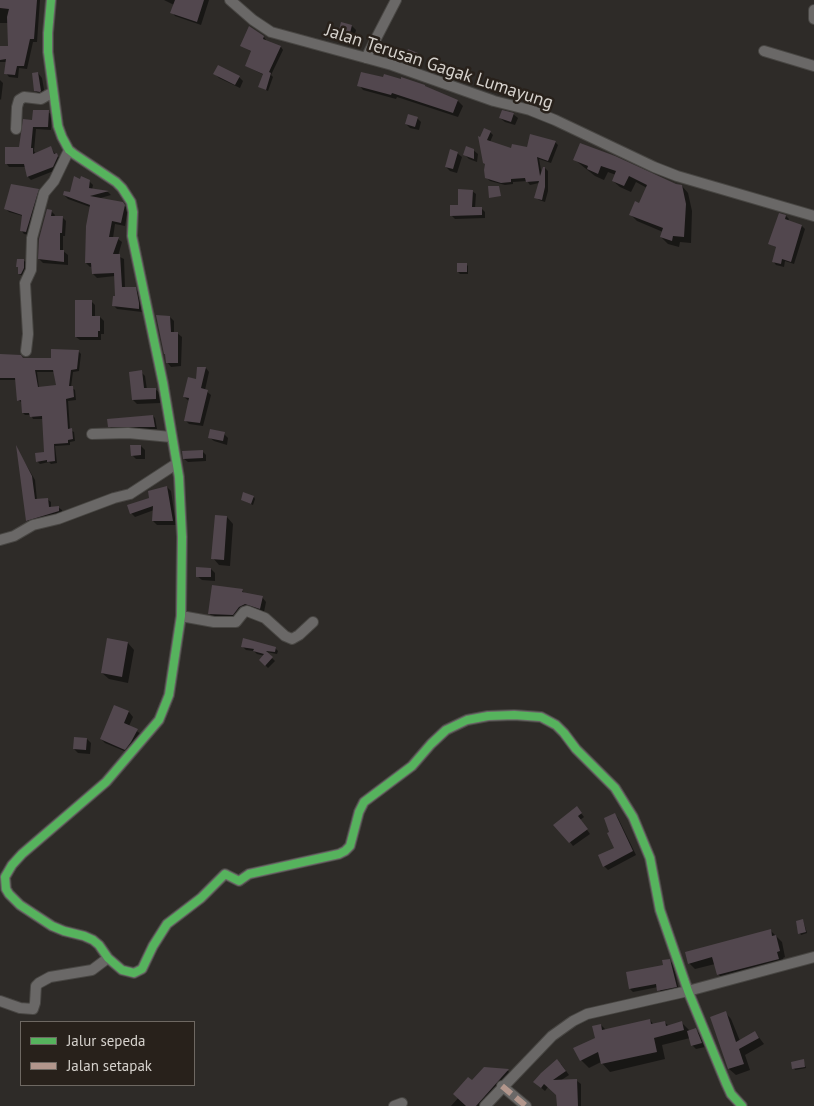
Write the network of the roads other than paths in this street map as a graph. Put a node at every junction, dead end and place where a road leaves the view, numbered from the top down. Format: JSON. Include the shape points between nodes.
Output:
{"nodes":[{"id":1,"x":51,"y":0,"type":"edge"},
{"id":2,"x":230,"y":0,"type":"edge"},
{"id":3,"x":396,"y":0,"type":"edge"},
{"id":4,"x":814,"y":10,"type":"edge"},
{"id":5,"x":814,"y":19,"type":"edge"},
{"id":6,"x":764,"y":51,"type":"dead end"},
{"id":7,"x":366,"y":58,"type":"junction"},
{"id":8,"x":814,"y":66,"type":"edge"},
{"id":9,"x":49,"y":95,"type":"junction"},
{"id":10,"x":16,"y":129,"type":"dead end"},
{"id":11,"x":70,"y":150,"type":"junction"},
{"id":12,"x":814,"y":216,"type":"edge"},
{"id":13,"x":26,"y":351,"type":"dead end"},
{"id":14,"x":92,"y":434,"type":"dead end"},
{"id":15,"x":172,"y":437,"type":"junction"},
{"id":16,"x":176,"y":464,"type":"junction"},
{"id":17,"x":0,"y":540,"type":"edge"},
{"id":18,"x":181,"y":616,"type":"junction"},
{"id":19,"x":313,"y":622,"type":"dead end"},
{"id":20,"x":814,"y":957,"type":"edge"},
{"id":21,"x":108,"y":958,"type":"junction"},
{"id":22,"x":682,"y":992,"type":"junction"},
{"id":23,"x":0,"y":1001,"type":"edge"},
{"id":24,"x":502,"y":1086,"type":"junction"},
{"id":25,"x":485,"y":1106,"type":"edge"},
{"id":26,"x":526,"y":1106,"type":"edge"},
{"id":27,"x":742,"y":1106,"type":"edge"}],
"edges":[{"from":1,"to":9,"type":"street"},
{"from":2,"to":7,"type":"street","name":"Jalan Terusan Gagak Lumayung","via":[[271,32]]},
{"from":3,"to":7,"type":"street"},
{"from":4,"to":5,"type":"street"},
{"from":6,"to":8,"type":"street"},
{"from":7,"to":12,"type":"street","name":"Jalan Terusan Gagak Lumayung","via":[[530,110],[677,176]]},
{"from":9,"to":10,"type":"street","via":[[37,100],[24,97],[20,100]]},
{"from":9,"to":11,"type":"street","via":[[62,137]]},
{"from":11,"to":13,"type":"street","via":[[56,179],[44,193],[32,238],[31,270],[25,283]]},
{"from":11,"to":15,"type":"street","via":[[116,182],[131,202],[132,236]]},
{"from":14,"to":15,"type":"street"},
{"from":15,"to":16,"type":"street"},
{"from":16,"to":17,"type":"street","via":[[130,494],[33,525]]},
{"from":16,"to":18,"type":"street","via":[[182,537]]},
{"from":18,"to":19,"type":"street","via":[[236,622],[244,612],[251,612],[265,618],[292,639]]},
{"from":18,"to":21,"type":"street","via":[[169,696],[159,720],[106,782],[22,854],[5,876],[6,889],[20,905],[52,926],[93,940]]},
{"from":20,"to":22,"type":"street"},
{"from":21,"to":22,"type":"street","via":[[130,973],[142,969],[168,924],[226,874],[239,881],[248,874],[345,851],[350,846],[364,802],[412,766],[430,744],[453,726],[467,720],[514,715],[541,717],[556,725],[614,788],[633,817],[650,858]]},
{"from":21,"to":23,"type":"street","via":[[92,970],[50,977],[38,984],[33,1009]]},
{"from":22,"to":24,"type":"street","via":[[587,1014],[573,1021],[552,1036]]},
{"from":22,"to":27,"type":"street","via":[[731,1094]]},
{"from":24,"to":25,"type":"street"},
{"from":24,"to":26,"type":"street"}]}
